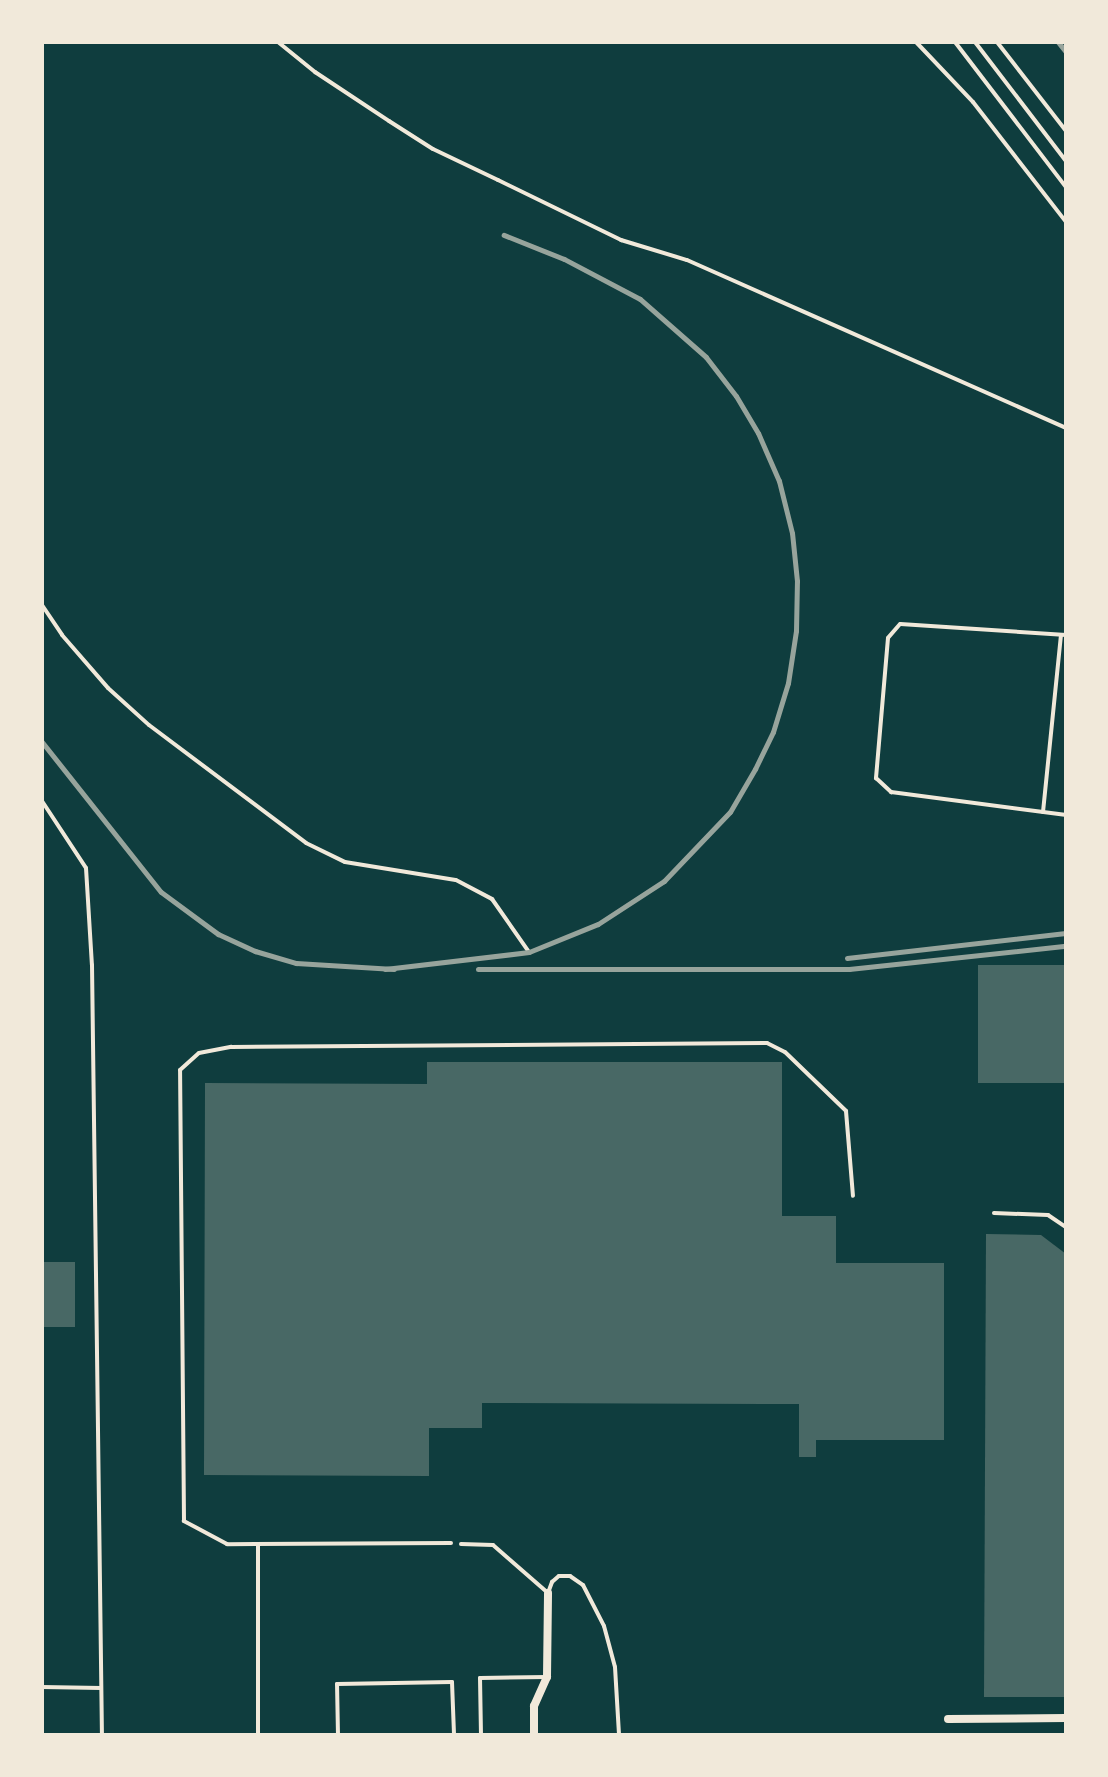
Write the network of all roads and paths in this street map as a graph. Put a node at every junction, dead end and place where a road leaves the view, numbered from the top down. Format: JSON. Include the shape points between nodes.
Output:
{"nodes":[{"id":1,"x":278,"y":42,"type":"edge"},
{"id":2,"x":916,"y":42,"type":"edge"},
{"id":3,"x":955,"y":42,"type":"edge"},
{"id":4,"x":975,"y":42,"type":"edge"},
{"id":5,"x":997,"y":42,"type":"edge"},
{"id":6,"x":1066,"y":131,"type":"edge"},
{"id":7,"x":1066,"y":161,"type":"edge"},
{"id":8,"x":1066,"y":187,"type":"edge"},
{"id":9,"x":1066,"y":222,"type":"edge"},
{"id":10,"x":1066,"y":428,"type":"edge"},
{"id":11,"x":42,"y":605,"type":"edge"},
{"id":12,"x":1064,"y":635,"type":"edge"},
{"id":13,"x":42,"y":801,"type":"edge"},
{"id":14,"x":1043,"y":812,"type":"junction"},
{"id":15,"x":1066,"y":815,"type":"edge"},
{"id":16,"x":529,"y":952,"type":"dead end"},
{"id":17,"x":853,"y":1196,"type":"dead end"},
{"id":18,"x":994,"y":1213,"type":"dead end"},
{"id":19,"x":1066,"y":1227,"type":"edge"},
{"id":20,"x":451,"y":1543,"type":"dead end"},
{"id":21,"x":258,"y":1544,"type":"junction"},
{"id":22,"x":461,"y":1544,"type":"dead end"},
{"id":23,"x":548,"y":1593,"type":"junction"},
{"id":24,"x":547,"y":1677,"type":"junction"},
{"id":25,"x":42,"y":1687,"type":"edge"},
{"id":26,"x":101,"y":1688,"type":"junction"},
{"id":27,"x":1066,"y":1718,"type":"edge"},
{"id":28,"x":948,"y":1719,"type":"dead end"},
{"id":29,"x":102,"y":1735,"type":"edge"},
{"id":30,"x":258,"y":1735,"type":"edge"},
{"id":31,"x":338,"y":1735,"type":"edge"},
{"id":32,"x":454,"y":1735,"type":"edge"},
{"id":33,"x":481,"y":1735,"type":"edge"},
{"id":34,"x":534,"y":1735,"type":"edge"},
{"id":35,"x":619,"y":1735,"type":"edge"}],
"edges":[{"from":1,"to":10,"type":"lane","via":[[433,149],[621,240],[687,260]]},
{"from":2,"to":9,"type":"lane","via":[[973,102]]},
{"from":3,"to":8,"type":"lane"},
{"from":4,"to":7,"type":"lane"},
{"from":5,"to":6,"type":"lane"},
{"from":11,"to":16,"type":"lane","via":[[108,688],[149,725],[306,843],[345,862],[456,880],[492,899]]},
{"from":12,"to":14,"type":"lane"},
{"from":12,"to":14,"type":"lane","via":[[900,624],[888,638],[876,778],[891,792]]},
{"from":13,"to":26,"type":"lane","via":[[86,868],[87,882]]},
{"from":14,"to":15,"type":"lane"},
{"from":17,"to":21,"type":"lane","via":[[846,1111],[785,1052],[767,1043],[231,1047],[199,1053],[180,1070],[184,1521],[227,1544]]},
{"from":18,"to":19,"type":"lane","via":[[1048,1215]]},
{"from":20,"to":21,"type":"lane"},
{"from":21,"to":30,"type":"lane"},
{"from":22,"to":23,"type":"lane","via":[[493,1545]]},
{"from":23,"to":24,"type":"street"},
{"from":23,"to":35,"type":"lane","via":[[559,1576],[570,1576],[592,1601],[615,1667]]},
{"from":24,"to":33,"type":"lane","via":[[480,1678]]},
{"from":24,"to":34,"type":"street","via":[[534,1706]]},
{"from":25,"to":26,"type":"lane"},
{"from":26,"to":29,"type":"lane"},
{"from":27,"to":28,"type":"street"},
{"from":31,"to":32,"type":"lane","via":[[337,1684],[452,1682]]}]}
